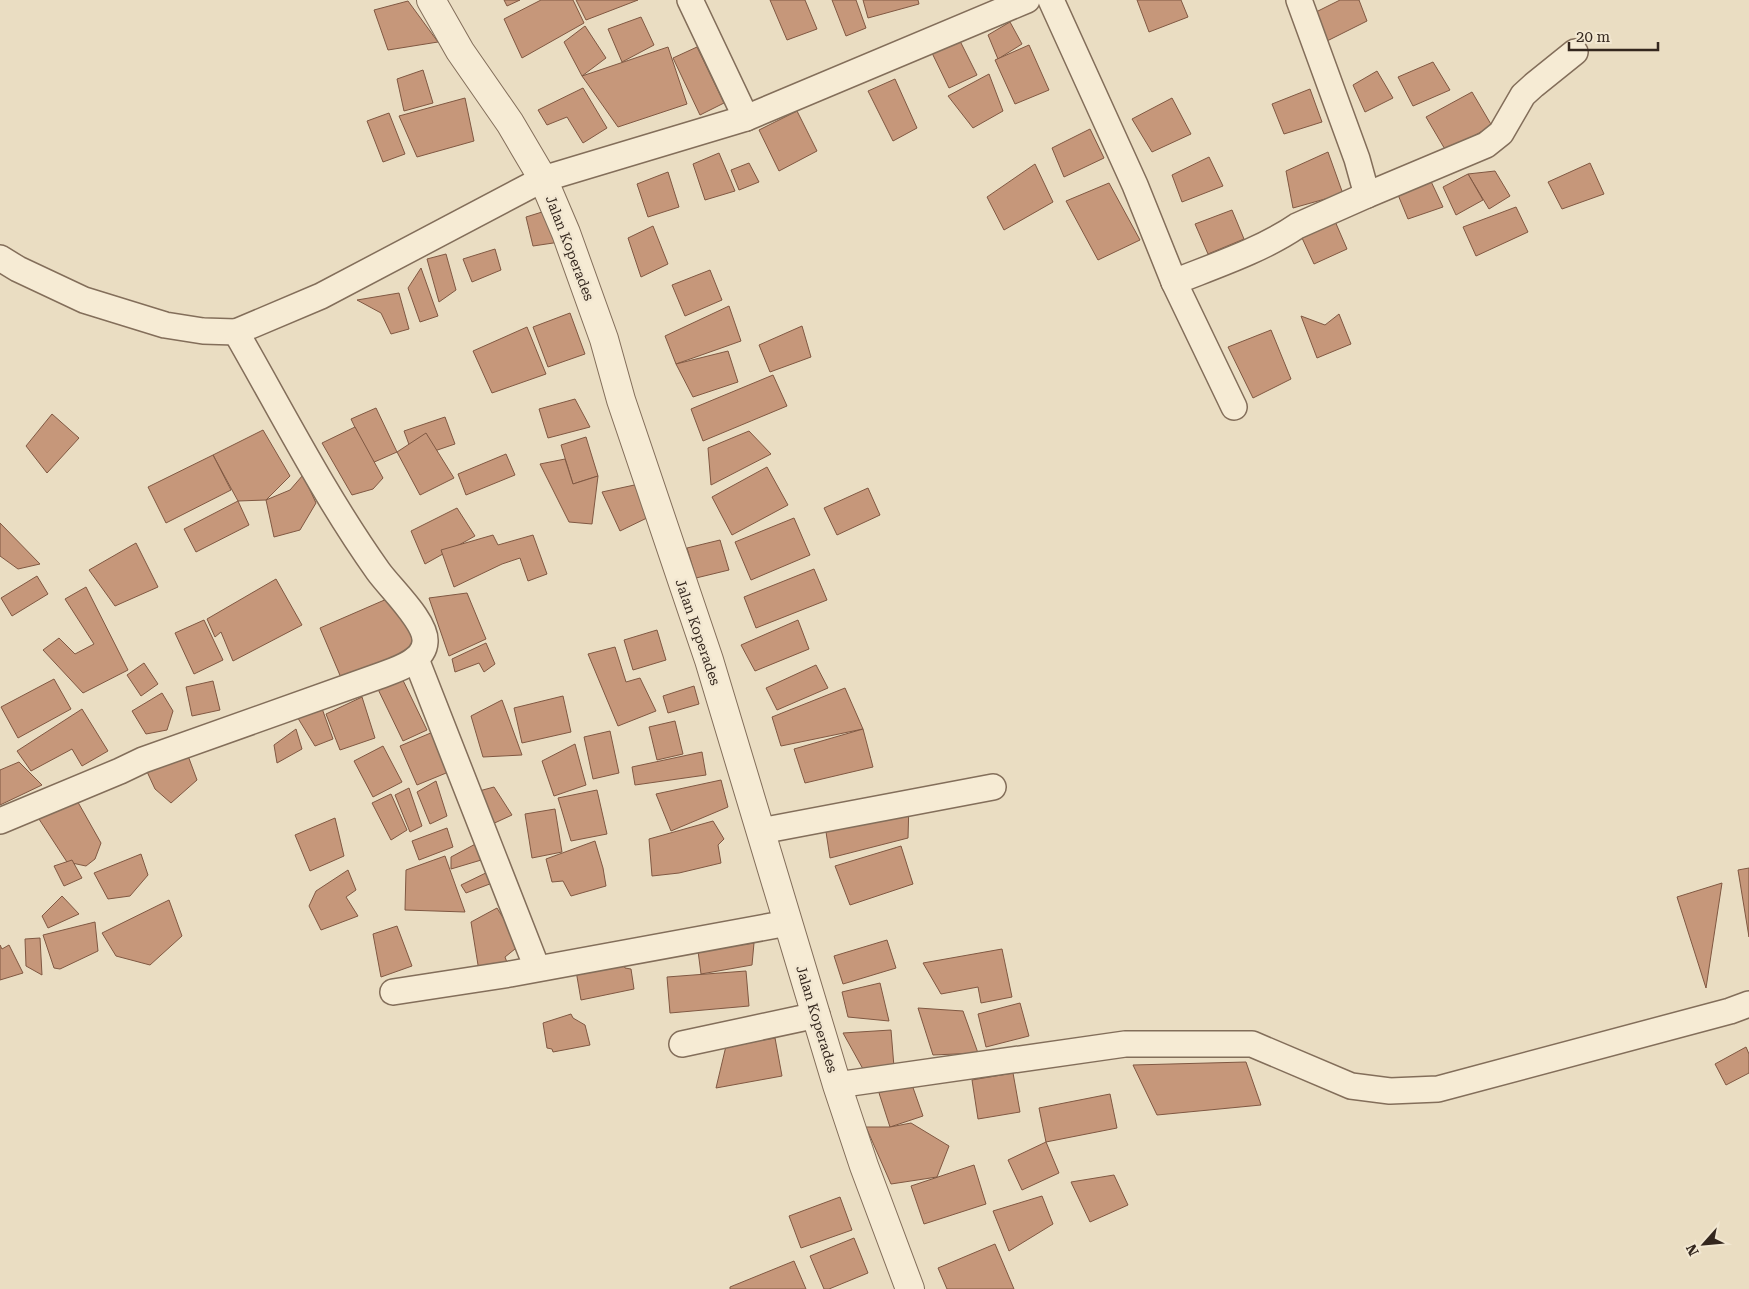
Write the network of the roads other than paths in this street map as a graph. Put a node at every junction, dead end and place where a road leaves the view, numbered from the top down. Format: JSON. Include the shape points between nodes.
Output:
{"nodes":[{"id":1,"x":431,"y":0,"type":"edge"},
{"id":2,"x":690,"y":0,"type":"edge"},
{"id":3,"x":1027,"y":0,"type":"edge"},
{"id":4,"x":1051,"y":0,"type":"edge"},
{"id":5,"x":1300,"y":0,"type":"edge"},
{"id":6,"x":1575,"y":52,"type":"dead end"},
{"id":7,"x":746,"y":118,"type":"junction"},
{"id":8,"x":543,"y":179,"type":"junction"},
{"id":9,"x":1367,"y":195,"type":"junction"},
{"id":10,"x":0,"y":258,"type":"edge"},
{"id":11,"x":1174,"y":282,"type":"junction"},
{"id":12,"x":236,"y":332,"type":"junction"},
{"id":13,"x":1234,"y":407,"type":"dead end"},
{"id":14,"x":416,"y":659,"type":"junction"},
{"id":15,"x":992,"y":787,"type":"dead end"},
{"id":16,"x":0,"y":821,"type":"edge"},
{"id":17,"x":761,"y":831,"type":"junction"},
{"id":18,"x":788,"y":923,"type":"junction"},
{"id":19,"x":537,"y":968,"type":"junction"},
{"id":20,"x":393,"y":992,"type":"dead end"},
{"id":21,"x":1749,"y":1004,"type":"edge"},
{"id":22,"x":816,"y":1015,"type":"junction"},
{"id":23,"x":682,"y":1044,"type":"dead end"},
{"id":24,"x":837,"y":1085,"type":"junction"},
{"id":25,"x":910,"y":1289,"type":"edge"}],
"edges":[{"from":1,"to":8,"type":"street","name":"Jalan Koperades"},
{"from":2,"to":7,"type":"street"},
{"from":3,"to":7,"type":"street"},
{"from":4,"to":11,"type":"street","via":[[1135,185]]},
{"from":5,"to":9,"type":"street"},
{"from":6,"to":9,"type":"street","via":[[1523,95],[1501,133],[1486,145]]},
{"from":7,"to":8,"type":"street"},
{"from":8,"to":12,"type":"street","via":[[321,296]]},
{"from":8,"to":17,"type":"street","name":"Jalan Koperades","via":[[604,339],[620,400],[709,660]]},
{"from":9,"to":11,"type":"street","via":[[1238,256]]},
{"from":10,"to":12,"type":"street","via":[[84,300],[165,325]]},
{"from":11,"to":13,"type":"street"},
{"from":12,"to":14,"type":"street","via":[[319,480],[378,572],[423,626],[426,644]]},
{"from":14,"to":16,"type":"street","via":[[379,676],[143,760]]},
{"from":14,"to":19,"type":"street"},
{"from":15,"to":17,"type":"street"},
{"from":17,"to":18,"type":"street","name":"Jalan Koperades"},
{"from":18,"to":19,"type":"street"},
{"from":18,"to":22,"type":"street","name":"Jalan Koperades"},
{"from":19,"to":20,"type":"street"},
{"from":21,"to":24,"type":"street","via":[[1438,1089],[1390,1091],[1351,1086],[1252,1044],[1125,1044]]},
{"from":22,"to":23,"type":"street"},
{"from":22,"to":24,"type":"street","name":"Jalan Koperades"},
{"from":24,"to":25,"type":"street","name":"Jalan Koperades"}]}
